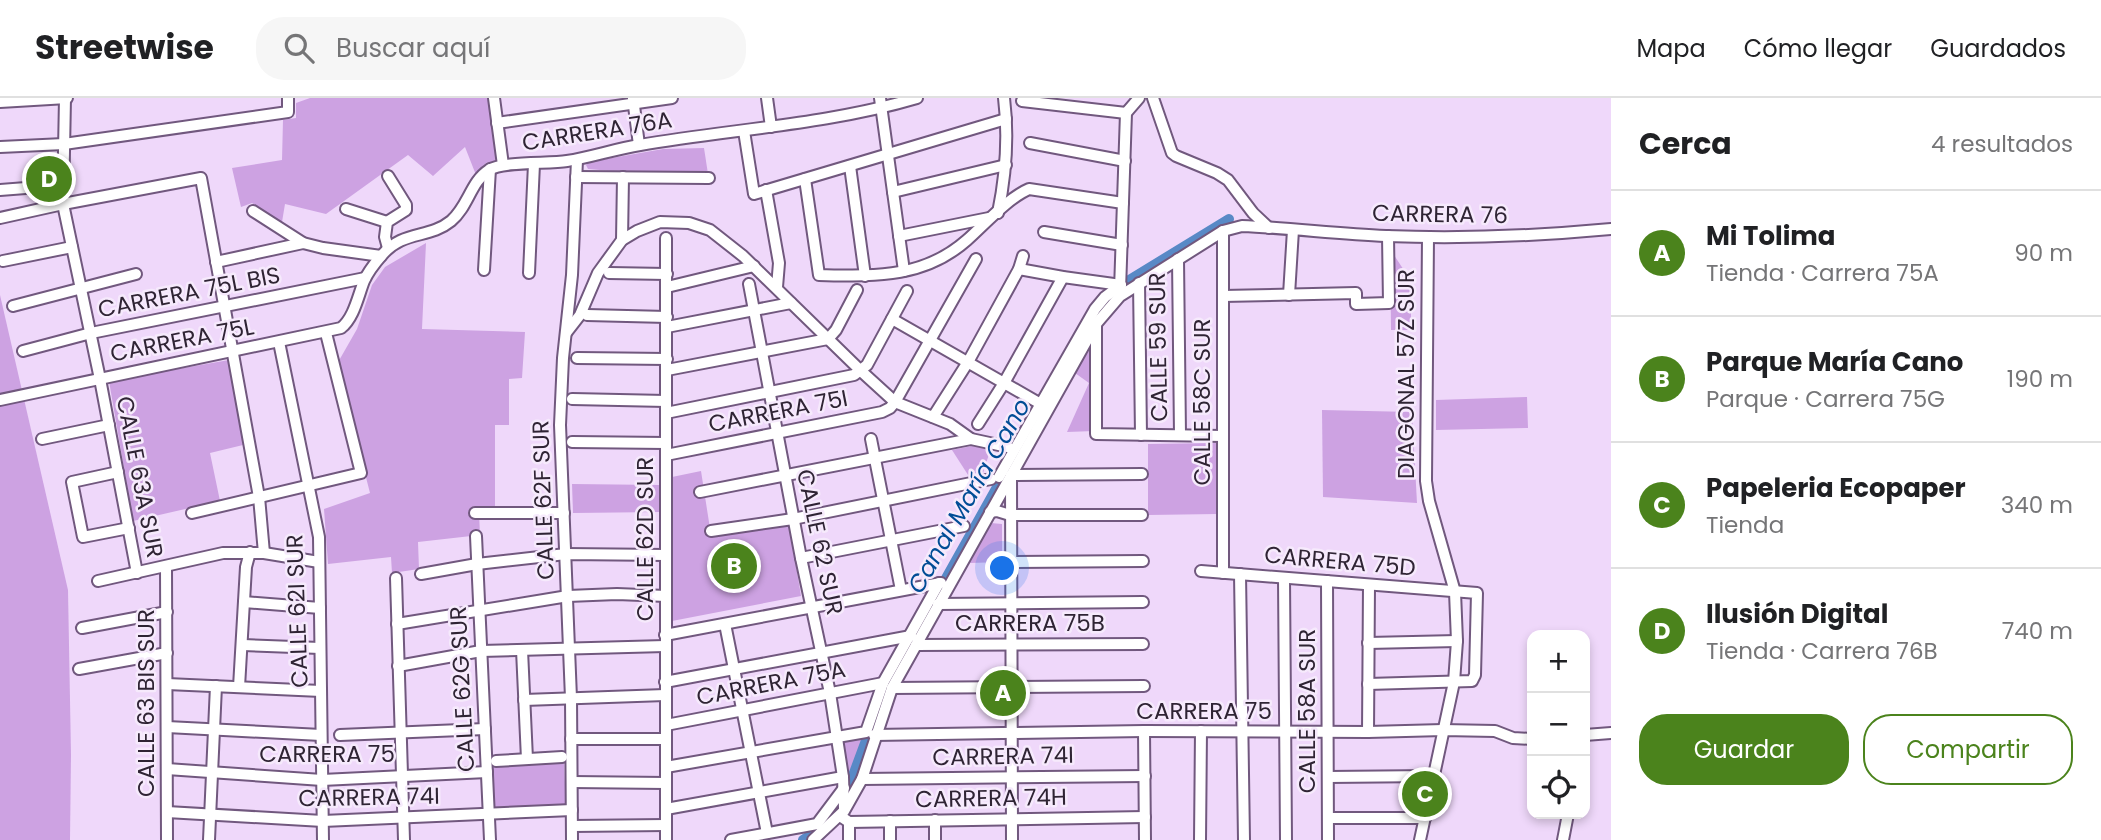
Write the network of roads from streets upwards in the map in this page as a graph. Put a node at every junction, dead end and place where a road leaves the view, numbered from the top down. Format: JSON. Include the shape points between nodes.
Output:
{"nodes":[{"id":1,"x":66,"y":98,"type":"edge"},
{"id":2,"x":288,"y":98,"type":"edge"},
{"id":3,"x":494,"y":98,"type":"edge"},
{"id":4,"x":672,"y":98,"type":"edge"},
{"id":5,"x":767,"y":98,"type":"edge"},
{"id":6,"x":917,"y":98,"type":"edge"},
{"id":7,"x":1004,"y":98,"type":"edge"},
{"id":8,"x":1139,"y":98,"type":"edge"},
{"id":9,"x":1153,"y":98,"type":"edge"},
{"id":10,"x":633,"y":100,"type":"edge"},
{"id":11,"x":1022,"y":101,"type":"dead end"},
{"id":12,"x":0,"y":102,"type":"edge"},
{"id":13,"x":598,"y":103,"type":"edge"},
{"id":14,"x":881,"y":103,"type":"edge"},
{"id":15,"x":1126,"y":113,"type":"junction"},
{"id":16,"x":1006,"y":119,"type":"junction"},
{"id":17,"x":497,"y":123,"type":"junction"},
{"id":18,"x":771,"y":127,"type":"junction"},
{"id":19,"x":744,"y":131,"type":"junction"},
{"id":20,"x":1030,"y":143,"type":"dead end"},
{"id":21,"x":64,"y":144,"type":"junction"},
{"id":22,"x":639,"y":145,"type":"junction"},
{"id":23,"x":0,"y":147,"type":"edge"},
{"id":24,"x":888,"y":154,"type":"junction"},
{"id":25,"x":577,"y":160,"type":"junction"},
{"id":26,"x":1125,"y":161,"type":"junction"},
{"id":27,"x":534,"y":164,"type":"junction"},
{"id":28,"x":502,"y":165,"type":"junction"},
{"id":29,"x":1006,"y":165,"type":"junction"},
{"id":30,"x":850,"y":166,"type":"junction"},
{"id":31,"x":489,"y":169,"type":"junction"},
{"id":32,"x":388,"y":176,"type":"dead end"},
{"id":33,"x":576,"y":177,"type":"junction"},
{"id":34,"x":623,"y":177,"type":"junction"},
{"id":35,"x":709,"y":178,"type":"dead end"},
{"id":36,"x":806,"y":179,"type":"junction"},
{"id":37,"x":64,"y":185,"type":"junction"},
{"id":38,"x":0,"y":190,"type":"edge"},
{"id":39,"x":766,"y":190,"type":"junction"},
{"id":40,"x":893,"y":192,"type":"junction"},
{"id":41,"x":1123,"y":203,"type":"junction"},
{"id":42,"x":64,"y":204,"type":"junction"},
{"id":43,"x":346,"y":209,"type":"dead end"},
{"id":44,"x":253,"y":211,"type":"dead end"},
{"id":45,"x":994,"y":215,"type":"junction"},
{"id":46,"x":0,"y":218,"type":"edge"},
{"id":47,"x":387,"y":222,"type":"junction"},
{"id":48,"x":1269,"y":228,"type":"junction"},
{"id":49,"x":1611,"y":229,"type":"edge"},
{"id":50,"x":1293,"y":230,"type":"junction"},
{"id":51,"x":1223,"y":231,"type":"junction"},
{"id":52,"x":1044,"y":232,"type":"dead end"},
{"id":53,"x":899,"y":236,"type":"junction"},
{"id":54,"x":1388,"y":236,"type":"junction"},
{"id":55,"x":1428,"y":237,"type":"junction"},
{"id":56,"x":666,"y":238,"type":"dead end"},
{"id":57,"x":622,"y":240,"type":"junction"},
{"id":58,"x":303,"y":243,"type":"junction"},
{"id":59,"x":1122,"y":245,"type":"junction"},
{"id":60,"x":72,"y":247,"type":"junction"},
{"id":61,"x":384,"y":252,"type":"junction"},
{"id":62,"x":1023,"y":256,"type":"dead end"},
{"id":63,"x":1178,"y":258,"type":"junction"},
{"id":64,"x":976,"y":259,"type":"dead end"},
{"id":65,"x":3,"y":261,"type":"dead end"},
{"id":66,"x":216,"y":262,"type":"junction"},
{"id":67,"x":754,"y":265,"type":"junction"},
{"id":68,"x":1019,"y":269,"type":"junction"},
{"id":69,"x":484,"y":270,"type":"dead end"},
{"id":70,"x":904,"y":271,"type":"junction"},
{"id":71,"x":529,"y":273,"type":"dead end"},
{"id":72,"x":136,"y":274,"type":"dead end"},
{"id":73,"x":609,"y":274,"type":"dead end"},
{"id":74,"x":667,"y":274,"type":"junction"},
{"id":75,"x":865,"y":276,"type":"junction"},
{"id":76,"x":1063,"y":277,"type":"junction"},
{"id":77,"x":365,"y":278,"type":"junction"},
{"id":78,"x":1139,"y":283,"type":"junction"},
{"id":79,"x":749,"y":284,"type":"dead end"},
{"id":80,"x":667,"y":287,"type":"junction"},
{"id":81,"x":776,"y":287,"type":"junction"},
{"id":82,"x":81,"y":289,"type":"junction"},
{"id":83,"x":857,"y":290,"type":"dead end"},
{"id":84,"x":1120,"y":290,"type":"junction"},
{"id":85,"x":907,"y":291,"type":"dead end"},
{"id":86,"x":1289,"y":295,"type":"junction"},
{"id":87,"x":1223,"y":296,"type":"junction"},
{"id":88,"x":791,"y":303,"type":"junction"},
{"id":89,"x":13,"y":306,"type":"dead end"},
{"id":90,"x":225,"y":307,"type":"junction"},
{"id":91,"x":753,"y":310,"type":"junction"},
{"id":92,"x":587,"y":315,"type":"dead end"},
{"id":93,"x":892,"y":319,"type":"junction"},
{"id":94,"x":667,"y":322,"type":"junction"},
{"id":95,"x":1097,"y":324,"type":"junction"},
{"id":96,"x":91,"y":333,"type":"junction"},
{"id":97,"x":326,"y":333,"type":"junction"},
{"id":98,"x":566,"y":333,"type":"junction"},
{"id":99,"x":828,"y":339,"type":"junction"},
{"id":100,"x":929,"y":340,"type":"junction"},
{"id":101,"x":279,"y":342,"type":"junction"},
{"id":102,"x":23,"y":351,"type":"dead end"},
{"id":103,"x":233,"y":352,"type":"junction"},
{"id":104,"x":761,"y":352,"type":"junction"},
{"id":105,"x":576,"y":358,"type":"dead end"},
{"id":106,"x":968,"y":362,"type":"junction"},
{"id":107,"x":667,"y":365,"type":"junction"},
{"id":108,"x":861,"y":371,"type":"junction"},
{"id":109,"x":100,"y":379,"type":"junction"},
{"id":110,"x":1004,"y":383,"type":"junction"},
{"id":111,"x":769,"y":393,"type":"junction"},
{"id":112,"x":0,"y":400,"type":"edge"},
{"id":113,"x":572,"y":400,"type":"dead end"},
{"id":114,"x":666,"y":401,"type":"junction"},
{"id":115,"x":895,"y":402,"type":"junction"},
{"id":116,"x":1045,"y":406,"type":"junction"},
{"id":117,"x":666,"y":413,"type":"junction"},
{"id":118,"x":933,"y":416,"type":"junction"},
{"id":119,"x":978,"y":424,"type":"dead end"},
{"id":120,"x":109,"y":425,"type":"junction"},
{"id":121,"x":776,"y":433,"type":"junction"},
{"id":122,"x":1141,"y":435,"type":"junction"},
{"id":123,"x":1180,"y":435,"type":"junction"},
{"id":124,"x":1223,"y":436,"type":"junction"},
{"id":125,"x":42,"y":439,"type":"dead end"},
{"id":126,"x":871,"y":439,"type":"dead end"},
{"id":127,"x":971,"y":439,"type":"junction"},
{"id":128,"x":572,"y":442,"type":"dead end"},
{"id":129,"x":666,"y":443,"type":"junction"},
{"id":130,"x":1008,"y":447,"type":"dead end"},
{"id":131,"x":666,"y":455,"type":"junction"},
{"id":132,"x":875,"y":458,"type":"junction"},
{"id":133,"x":118,"y":472,"type":"junction"},
{"id":134,"x":1142,"y":474,"type":"dead end"},
{"id":135,"x":785,"y":476,"type":"junction"},
{"id":136,"x":1000,"y":477,"type":"junction"},
{"id":137,"x":308,"y":485,"type":"junction"},
{"id":138,"x":700,"y":492,"type":"dead end"},
{"id":139,"x":259,"y":497,"type":"junction"},
{"id":140,"x":883,"y":500,"type":"junction"},
{"id":141,"x":990,"y":512,"type":"junction"},
{"id":142,"x":192,"y":513,"type":"dead end"},
{"id":143,"x":475,"y":513,"type":"dead end"},
{"id":144,"x":564,"y":513,"type":"junction"},
{"id":145,"x":1010,"y":515,"type":"junction"},
{"id":146,"x":1142,"y":515,"type":"dead end"},
{"id":147,"x":793,"y":519,"type":"junction"},
{"id":148,"x":964,"y":526,"type":"dead end"},
{"id":149,"x":128,"y":528,"type":"junction"},
{"id":150,"x":711,"y":531,"type":"dead end"},
{"id":151,"x":476,"y":536,"type":"dead end"},
{"id":152,"x":891,"y":540,"type":"junction"},
{"id":153,"x":250,"y":552,"type":"junction"},
{"id":154,"x":264,"y":553,"type":"junction"},
{"id":155,"x":566,"y":554,"type":"junction"},
{"id":156,"x":666,"y":555,"type":"junction"},
{"id":157,"x":801,"y":558,"type":"junction"},
{"id":158,"x":1143,"y":561,"type":"dead end"},
{"id":159,"x":319,"y":562,"type":"junction"},
{"id":160,"x":1010,"y":562,"type":"junction"},
{"id":161,"x":477,"y":564,"type":"junction"},
{"id":162,"x":166,"y":567,"type":"junction"},
{"id":163,"x":1201,"y":571,"type":"dead end"},
{"id":164,"x":137,"y":573,"type":"junction"},
{"id":165,"x":421,"y":573,"type":"dead end"},
{"id":166,"x":1223,"y":573,"type":"junction"},
{"id":167,"x":1240,"y":574,"type":"junction"},
{"id":168,"x":396,"y":578,"type":"dead end"},
{"id":169,"x":1284,"y":578,"type":"junction"},
{"id":170,"x":98,"y":581,"type":"dead end"},
{"id":171,"x":951,"y":581,"type":"junction"},
{"id":172,"x":1327,"y":581,"type":"junction"},
{"id":173,"x":939,"y":583,"type":"junction"},
{"id":174,"x":1369,"y":584,"type":"junction"},
{"id":175,"x":901,"y":590,"type":"junction"},
{"id":176,"x":1455,"y":592,"type":"junction"},
{"id":177,"x":568,"y":596,"type":"junction"},
{"id":178,"x":666,"y":596,"type":"junction"},
{"id":179,"x":244,"y":602,"type":"junction"},
{"id":180,"x":1143,"y":602,"type":"dead end"},
{"id":181,"x":1010,"y":603,"type":"junction"},
{"id":182,"x":939,"y":604,"type":"junction"},
{"id":183,"x":812,"y":607,"type":"junction"},
{"id":184,"x":320,"y":608,"type":"junction"},
{"id":185,"x":479,"y":609,"type":"junction"},
{"id":186,"x":167,"y":612,"type":"junction"},
{"id":187,"x":397,"y":624,"type":"junction"},
{"id":188,"x":725,"y":624,"type":"junction"},
{"id":189,"x":82,"y":628,"type":"dead end"},
{"id":190,"x":666,"y":640,"type":"junction"},
{"id":191,"x":913,"y":640,"type":"junction"},
{"id":192,"x":1458,"y":641,"type":"junction"},
{"id":193,"x":1368,"y":643,"type":"junction"},
{"id":194,"x":1010,"y":644,"type":"junction"},
{"id":195,"x":1143,"y":644,"type":"dead end"},
{"id":196,"x":243,"y":645,"type":"junction"},
{"id":197,"x":320,"y":648,"type":"junction"},
{"id":198,"x":569,"y":648,"type":"junction"},
{"id":199,"x":522,"y":649,"type":"junction"},
{"id":200,"x":481,"y":651,"type":"junction"},
{"id":201,"x":822,"y":652,"type":"junction"},
{"id":202,"x":167,"y":653,"type":"junction"},
{"id":203,"x":398,"y":666,"type":"junction"},
{"id":204,"x":79,"y":669,"type":"dead end"},
{"id":205,"x":734,"y":669,"type":"junction"},
{"id":206,"x":666,"y":682,"type":"junction"},
{"id":207,"x":1454,"y":682,"type":"junction"},
{"id":208,"x":167,"y":684,"type":"junction"},
{"id":209,"x":1368,"y":684,"type":"junction"},
{"id":210,"x":888,"y":685,"type":"junction"},
{"id":211,"x":216,"y":686,"type":"junction"},
{"id":212,"x":1144,"y":686,"type":"dead end"},
{"id":213,"x":239,"y":687,"type":"junction"},
{"id":214,"x":1010,"y":687,"type":"junction"},
{"id":215,"x":321,"y":691,"type":"junction"},
{"id":216,"x":830,"y":693,"type":"junction"},
{"id":217,"x":666,"y":695,"type":"junction"},
{"id":218,"x":571,"y":698,"type":"junction"},
{"id":219,"x":524,"y":700,"type":"junction"},
{"id":220,"x":742,"y":710,"type":"junction"},
{"id":221,"x":666,"y":725,"type":"junction"},
{"id":222,"x":167,"y":727,"type":"junction"},
{"id":223,"x":214,"y":730,"type":"junction"},
{"id":224,"x":485,"y":730,"type":"junction"},
{"id":225,"x":1443,"y":730,"type":"junction"},
{"id":226,"x":1144,"y":731,"type":"junction"},
{"id":227,"x":1201,"y":731,"type":"junction"},
{"id":228,"x":1243,"y":731,"type":"junction"},
{"id":229,"x":400,"y":732,"type":"junction"},
{"id":230,"x":1285,"y":732,"type":"junction"},
{"id":231,"x":1328,"y":732,"type":"junction"},
{"id":232,"x":1368,"y":732,"type":"junction"},
{"id":233,"x":870,"y":733,"type":"junction"},
{"id":234,"x":1011,"y":733,"type":"junction"},
{"id":235,"x":1611,"y":733,"type":"edge"},
{"id":236,"x":321,"y":735,"type":"junction"},
{"id":237,"x":340,"y":735,"type":"dead end"},
{"id":238,"x":1590,"y":735,"type":"edge"},
{"id":239,"x":837,"y":737,"type":"junction"},
{"id":240,"x":571,"y":739,"type":"junction"},
{"id":241,"x":666,"y":739,"type":"junction"},
{"id":242,"x":1527,"y":739,"type":"edge"},
{"id":243,"x":750,"y":752,"type":"junction"},
{"id":244,"x":562,"y":757,"type":"dead end"},
{"id":245,"x":527,"y":759,"type":"junction"},
{"id":246,"x":496,"y":761,"type":"dead end"},
{"id":247,"x":666,"y":766,"type":"junction"},
{"id":248,"x":167,"y":769,"type":"junction"},
{"id":249,"x":212,"y":772,"type":"junction"},
{"id":250,"x":487,"y":772,"type":"junction"},
{"id":251,"x":401,"y":776,"type":"junction"},
{"id":252,"x":1144,"y":776,"type":"junction"},
{"id":253,"x":1433,"y":776,"type":"junction"},
{"id":254,"x":1011,"y":777,"type":"junction"},
{"id":255,"x":1328,"y":777,"type":"junction"},
{"id":256,"x":862,"y":779,"type":"junction"},
{"id":257,"x":322,"y":780,"type":"junction"},
{"id":258,"x":572,"y":782,"type":"junction"},
{"id":259,"x":666,"y":782,"type":"junction"},
{"id":260,"x":844,"y":782,"type":"junction"},
{"id":261,"x":759,"y":792,"type":"junction"},
{"id":262,"x":666,"y":808,"type":"junction"},
{"id":263,"x":572,"y":810,"type":"junction"},
{"id":264,"x":167,"y":812,"type":"junction"},
{"id":265,"x":488,"y":814,"type":"junction"},
{"id":266,"x":210,"y":815,"type":"junction"},
{"id":267,"x":845,"y":816,"type":"junction"},
{"id":268,"x":1145,"y":817,"type":"junction"},
{"id":269,"x":402,"y":818,"type":"junction"},
{"id":270,"x":1328,"y":818,"type":"junction"},
{"id":271,"x":1425,"y":818,"type":"junction"},
{"id":272,"x":1012,"y":819,"type":"junction"},
{"id":273,"x":1567,"y":819,"type":"edge"},
{"id":274,"x":935,"y":820,"type":"junction"},
{"id":275,"x":323,"y":821,"type":"junction"},
{"id":276,"x":890,"y":821,"type":"junction"},
{"id":277,"x":666,"y":825,"type":"junction"},
{"id":278,"x":572,"y":826,"type":"junction"},
{"id":279,"x":767,"y":833,"type":"junction"},
{"id":280,"x":167,"y":840,"type":"edge"},
{"id":281,"x":209,"y":840,"type":"edge"},
{"id":282,"x":323,"y":840,"type":"edge"},
{"id":283,"x":404,"y":840,"type":"edge"},
{"id":284,"x":490,"y":840,"type":"edge"},
{"id":285,"x":572,"y":840,"type":"edge"},
{"id":286,"x":666,"y":840,"type":"edge"},
{"id":287,"x":731,"y":840,"type":"edge"},
{"id":288,"x":813,"y":840,"type":"edge"},
{"id":289,"x":849,"y":840,"type":"edge"},
{"id":290,"x":890,"y":840,"type":"edge"},
{"id":291,"x":935,"y":840,"type":"edge"},
{"id":292,"x":1012,"y":840,"type":"edge"},
{"id":293,"x":1145,"y":840,"type":"edge"},
{"id":294,"x":1200,"y":840,"type":"edge"},
{"id":295,"x":1244,"y":840,"type":"edge"},
{"id":296,"x":1286,"y":840,"type":"edge"},
{"id":297,"x":1328,"y":840,"type":"edge"},
{"id":298,"x":1420,"y":840,"type":"edge"},
{"id":299,"x":1563,"y":840,"type":"edge"}],
"edges":[{"from":1,"to":12,"type":"street"},
{"from":1,"to":21,"type":"street","name":"CALLE 63A SUR"},
{"from":2,"to":21,"type":"street","via":[[288,112]]},
{"from":3,"to":17,"type":"street"},
{"from":4,"to":10,"type":"street"},
{"from":5,"to":18,"type":"street"},
{"from":6,"to":14,"type":"street","name":"CARRERA 76A"},
{"from":7,"to":16,"type":"street"},
{"from":8,"to":15,"type":"street"},
{"from":9,"to":48,"type":"street","via":[[1172,153],[1228,180]]},
{"from":10,"to":13,"type":"street"},
{"from":10,"to":22,"type":"street"},
{"from":11,"to":15,"type":"street"},
{"from":13,"to":17,"type":"street"},
{"from":14,"to":18,"type":"street","name":"CARRERA 76A","via":[[834,118]]},
{"from":14,"to":24,"type":"street"},
{"from":15,"to":26,"type":"street"},
{"from":16,"to":24,"type":"street"},
{"from":16,"to":29,"type":"street"},
{"from":17,"to":28,"type":"street"},
{"from":18,"to":19,"type":"street","name":"CARRERA 76A"},
{"from":19,"to":22,"type":"street","name":"CARRERA 76A"},
{"from":19,"to":39,"type":"street","via":[[754,194]]},
{"from":20,"to":26,"type":"street"},
{"from":21,"to":23,"type":"street"},
{"from":21,"to":37,"type":"street","name":"CALLE 63A SUR"},
{"from":22,"to":25,"type":"street","name":"CARRERA 76A"},
{"from":24,"to":30,"type":"street"},
{"from":24,"to":40,"type":"street"},
{"from":25,"to":27,"type":"street","name":"CARRERA 76A"},
{"from":25,"to":33,"type":"street","name":"CALLE 62F SUR"},
{"from":26,"to":41,"type":"street"},
{"from":27,"to":28,"type":"street","name":"CARRERA 76A"},
{"from":27,"to":71,"type":"street"},
{"from":28,"to":31,"type":"street","name":"CARRERA 76A"},
{"from":29,"to":40,"type":"street"},
{"from":29,"to":45,"type":"street"},
{"from":30,"to":36,"type":"street"},
{"from":30,"to":75,"type":"street"},
{"from":31,"to":61,"type":"street","via":[[449,223],[406,237]]},
{"from":31,"to":69,"type":"street"},
{"from":32,"to":47,"type":"street","via":[[406,210]]},
{"from":33,"to":34,"type":"street"},
{"from":33,"to":98,"type":"street","name":"CALLE 62F SUR"},
{"from":34,"to":35,"type":"street"},
{"from":34,"to":57,"type":"street"},
{"from":36,"to":39,"type":"street"},
{"from":36,"to":75,"type":"street","via":[[819,275]]},
{"from":37,"to":38,"type":"street"},
{"from":37,"to":42,"type":"street","name":"CALLE 63A SUR"},
{"from":39,"to":81,"type":"street","via":[[779,263]]},
{"from":40,"to":53,"type":"street"},
{"from":41,"to":45,"type":"street","via":[[1033,189]]},
{"from":41,"to":59,"type":"street"},
{"from":42,"to":46,"type":"street"},
{"from":42,"to":60,"type":"street","name":"CALLE 63A SUR"},
{"from":42,"to":66,"type":"street","via":[[201,178]]},
{"from":43,"to":47,"type":"street"},
{"from":44,"to":58,"type":"street"},
{"from":45,"to":53,"type":"street"},
{"from":45,"to":70,"type":"street","via":[[941,260]]},
{"from":47,"to":61,"type":"street"},
{"from":48,"to":50,"type":"street","name":"CARRERA 76"},
{"from":48,"to":51,"type":"street","name":"CARRERA 76","via":[[1242,226]]},
{"from":49,"to":55,"type":"street","name":"CARRERA 76"},
{"from":50,"to":54,"type":"street","name":"CARRERA 76"},
{"from":50,"to":86,"type":"street"},
{"from":51,"to":63,"type":"street"},
{"from":51,"to":87,"type":"street","name":"CALLE 58C SUR"},
{"from":52,"to":59,"type":"street"},
{"from":53,"to":70,"type":"street"},
{"from":54,"to":55,"type":"street","name":"CARRERA 76"},
{"from":54,"to":86,"type":"street","via":[[1389,303],[1356,304],[1356,293]]},
{"from":55,"to":176,"type":"street","name":"DIAGONAL 57Z SUR","via":[[1426,481]]},
{"from":56,"to":74,"type":"street","name":"CALLE 62D SUR"},
{"from":57,"to":67,"type":"street","via":[[660,222],[689,223],[710,230]]},
{"from":57,"to":98,"type":"street","via":[[598,273],[580,315]]},
{"from":58,"to":61,"type":"street"},
{"from":58,"to":66,"type":"street"},
{"from":59,"to":84,"type":"street"},
{"from":60,"to":65,"type":"street"},
{"from":60,"to":82,"type":"street","name":"CALLE 63A SUR"},
{"from":61,"to":77,"type":"street"},
{"from":62,"to":68,"type":"street"},
{"from":63,"to":78,"type":"street"},
{"from":63,"to":123,"type":"street","name":"CALLE 59 SUR"},
{"from":64,"to":100,"type":"street"},
{"from":66,"to":90,"type":"street"},
{"from":67,"to":80,"type":"street"},
{"from":67,"to":81,"type":"street"},
{"from":68,"to":76,"type":"street"},
{"from":68,"to":106,"type":"street"},
{"from":70,"to":75,"type":"street"},
{"from":72,"to":82,"type":"street"},
{"from":73,"to":74,"type":"street"},
{"from":74,"to":80,"type":"street","name":"CALLE 62D SUR"},
{"from":76,"to":84,"type":"street"},
{"from":76,"to":110,"type":"street"},
{"from":77,"to":90,"type":"street","name":"CARRERA 75L BIS"},
{"from":77,"to":97,"type":"street","name":"CARRERA 75L","via":[[348,321]]},
{"from":78,"to":84,"type":"street"},
{"from":78,"to":122,"type":"street"},
{"from":79,"to":91,"type":"street","name":"CALLE 62 SUR"},
{"from":80,"to":94,"type":"street","name":"CALLE 62D SUR"},
{"from":81,"to":88,"type":"street"},
{"from":82,"to":89,"type":"street"},
{"from":82,"to":96,"type":"street","name":"CALLE 63A SUR"},
{"from":83,"to":99,"type":"street"},
{"from":84,"to":95,"type":"street"},
{"from":84,"to":116,"type":"street","via":[[1105,297],[1095,309]]},
{"from":85,"to":93,"type":"street"},
{"from":86,"to":87,"type":"street"},
{"from":87,"to":124,"type":"street","name":"CALLE 58C SUR"},
{"from":88,"to":91,"type":"street"},
{"from":88,"to":99,"type":"street"},
{"from":90,"to":96,"type":"street","name":"CARRERA 75L BIS"},
{"from":90,"to":103,"type":"street"},
{"from":91,"to":94,"type":"street"},
{"from":91,"to":104,"type":"street","name":"CALLE 62 SUR"},
{"from":92,"to":94,"type":"street"},
{"from":93,"to":100,"type":"street"},
{"from":93,"to":108,"type":"street"},
{"from":94,"to":107,"type":"street","name":"CALLE 62D SUR"},
{"from":95,"to":116,"type":"street"},
{"from":95,"to":122,"type":"street","via":[[1096,434]]},
{"from":96,"to":102,"type":"street","name":"CARRERA 75L BIS"},
{"from":96,"to":109,"type":"street","name":"CALLE 63A SUR"},
{"from":97,"to":101,"type":"street","name":"CARRERA 75L"},
{"from":97,"to":137,"type":"street","via":[[361,473]]},
{"from":98,"to":144,"type":"street","name":"CALLE 62F SUR","via":[[560,425]]},
{"from":99,"to":104,"type":"street"},
{"from":99,"to":108,"type":"street"},
{"from":100,"to":106,"type":"street"},
{"from":100,"to":115,"type":"street"},
{"from":101,"to":103,"type":"street","name":"CARRERA 75L"},
{"from":101,"to":137,"type":"street","name":"CALLE 62I SUR"},
{"from":103,"to":109,"type":"street","name":"CARRERA 75L"},
{"from":103,"to":139,"type":"street"},
{"from":104,"to":107,"type":"street"},
{"from":104,"to":111,"type":"street","name":"CALLE 62 SUR"},
{"from":105,"to":107,"type":"street"},
{"from":106,"to":110,"type":"street"},
{"from":106,"to":118,"type":"street"},
{"from":107,"to":114,"type":"street","name":"CALLE 62D SUR"},
{"from":108,"to":111,"type":"street"},
{"from":108,"to":115,"type":"street"},
{"from":109,"to":112,"type":"street","name":"CARRERA 75L"},
{"from":109,"to":120,"type":"street","name":"CALLE 63A SUR"},
{"from":110,"to":116,"type":"street"},
{"from":110,"to":119,"type":"street"},
{"from":111,"to":117,"type":"street"},
{"from":111,"to":121,"type":"street","name":"CALLE 62 SUR"},
{"from":113,"to":114,"type":"street"},
{"from":114,"to":117,"type":"street","name":"CALLE 62D SUR"},
{"from":115,"to":118,"type":"street"},
{"from":115,"to":121,"type":"street","name":"CARRERA 75I","via":[[882,412]]},
{"from":116,"to":136,"type":"street"},
{"from":117,"to":129,"type":"street","name":"CALLE 62D SUR"},
{"from":118,"to":127,"type":"street"},
{"from":120,"to":125,"type":"street"},
{"from":120,"to":133,"type":"street","name":"CALLE 63A SUR"},
{"from":121,"to":131,"type":"street","name":"CARRERA 75I"},
{"from":121,"to":135,"type":"street","name":"CALLE 62 SUR"},
{"from":122,"to":123,"type":"street"},
{"from":123,"to":124,"type":"street"},
{"from":124,"to":166,"type":"street","name":"CALLE 58C SUR"},
{"from":126,"to":132,"type":"street"},
{"from":127,"to":130,"type":"street"},
{"from":127,"to":132,"type":"street"},
{"from":128,"to":129,"type":"street"},
{"from":129,"to":131,"type":"street","name":"CALLE 62D SUR"},
{"from":131,"to":156,"type":"street","name":"CALLE 62D SUR"},
{"from":132,"to":135,"type":"street"},
{"from":132,"to":140,"type":"street"},
{"from":133,"to":149,"type":"street","name":"CALLE 63A SUR"},
{"from":133,"to":149,"type":"street","via":[[72,482],[83,537]]},
{"from":134,"to":136,"type":"street"},
{"from":135,"to":138,"type":"street"},
{"from":135,"to":147,"type":"street","name":"CALLE 62 SUR"},
{"from":136,"to":140,"type":"street"},
{"from":136,"to":141,"type":"street"},
{"from":136,"to":145,"type":"street"},
{"from":137,"to":139,"type":"street"},
{"from":137,"to":159,"type":"street","name":"CALLE 62I SUR"},
{"from":139,"to":142,"type":"street"},
{"from":139,"to":154,"type":"street"},
{"from":140,"to":147,"type":"street"},
{"from":140,"to":152,"type":"street"},
{"from":141,"to":145,"type":"street"},
{"from":141,"to":171,"type":"street"},
{"from":143,"to":144,"type":"street"},
{"from":144,"to":155,"type":"street","name":"CALLE 62F SUR"},
{"from":145,"to":146,"type":"street"},
{"from":145,"to":160,"type":"street"},
{"from":147,"to":150,"type":"street"},
{"from":147,"to":157,"type":"street","name":"CALLE 62 SUR"},
{"from":148,"to":152,"type":"street"},
{"from":149,"to":164,"type":"street","name":"CALLE 63A SUR"},
{"from":151,"to":161,"type":"street","name":"CALLE 62G SUR"},
{"from":152,"to":157,"type":"street"},
{"from":152,"to":175,"type":"street"},
{"from":153,"to":154,"type":"street"},
{"from":153,"to":162,"type":"street","via":[[223,553]]},
{"from":153,"to":179,"type":"street"},
{"from":154,"to":159,"type":"street"},
{"from":155,"to":156,"type":"street"},
{"from":155,"to":161,"type":"street"},
{"from":155,"to":177,"type":"street","name":"CALLE 62F SUR"},
{"from":156,"to":178,"type":"street","name":"CALLE 62D SUR"},
{"from":157,"to":183,"type":"street","name":"CALLE 62 SUR"},
{"from":158,"to":160,"type":"street"},
{"from":159,"to":184,"type":"street","name":"CALLE 62I SUR"},
{"from":160,"to":181,"type":"street"},
{"from":161,"to":165,"type":"street"},
{"from":161,"to":185,"type":"street","name":"CALLE 62G SUR"},
{"from":162,"to":164,"type":"street"},
{"from":162,"to":186,"type":"street","name":"CALLE 63 BIS SUR"},
{"from":163,"to":166,"type":"street","name":"CARRERA 75D"},
{"from":164,"to":170,"type":"street"},
{"from":166,"to":167,"type":"street","name":"CARRERA 75D"},
{"from":167,"to":169,"type":"street","name":"CARRERA 75D"},
{"from":167,"to":228,"type":"street"},
{"from":168,"to":187,"type":"street"},
{"from":169,"to":172,"type":"street","name":"CARRERA 75D"},
{"from":169,"to":230,"type":"street"},
{"from":171,"to":173,"type":"street"},
{"from":171,"to":182,"type":"street"},
{"from":172,"to":174,"type":"street","name":"CARRERA 75D"},
{"from":172,"to":231,"type":"street","name":"CALLE 58A SUR"},
{"from":173,"to":175,"type":"street"},
{"from":173,"to":191,"type":"street"},
{"from":174,"to":176,"type":"street","name":"CARRERA 75D"},
{"from":174,"to":193,"type":"street"},
{"from":175,"to":183,"type":"street"},
{"from":176,"to":192,"type":"street","name":"DIAGONAL 57Z SUR"},
{"from":176,"to":207,"type":"street","name":"CARRERA 75D","via":[[1477,593],[1475,679]]},
{"from":177,"to":178,"type":"street"},
{"from":177,"to":185,"type":"street"},
{"from":177,"to":198,"type":"street","name":"CALLE 62F SUR"},
{"from":178,"to":190,"type":"street","name":"CALLE 62D SUR"},
{"from":179,"to":184,"type":"street"},
{"from":179,"to":196,"type":"street"},
{"from":180,"to":181,"type":"street"},
{"from":181,"to":182,"type":"street"},
{"from":181,"to":194,"type":"street"},
{"from":182,"to":191,"type":"street"},
{"from":183,"to":188,"type":"street"},
{"from":183,"to":201,"type":"street","name":"CALLE 62 SUR"},
{"from":184,"to":197,"type":"street","name":"CALLE 62I SUR"},
{"from":185,"to":187,"type":"street"},
{"from":185,"to":200,"type":"street","name":"CALLE 62G SUR"},
{"from":186,"to":189,"type":"street"},
{"from":186,"to":202,"type":"street","name":"CALLE 63 BIS SUR"},
{"from":187,"to":203,"type":"street"},
{"from":188,"to":190,"type":"street"},
{"from":188,"to":205,"type":"street"},
{"from":190,"to":198,"type":"street"},
{"from":190,"to":206,"type":"street","name":"CALLE 62D SUR"},
{"from":191,"to":194,"type":"street","name":"CARRERA 75B"},
{"from":191,"to":201,"type":"street","name":"CARRERA 75B"},
{"from":191,"to":210,"type":"street"},
{"from":192,"to":193,"type":"street"},
{"from":192,"to":207,"type":"street","name":"DIAGONAL 57Z SUR"},
{"from":193,"to":209,"type":"street"},
{"from":194,"to":195,"type":"street","name":"CARRERA 75B"},
{"from":194,"to":214,"type":"street"},
{"from":196,"to":197,"type":"street"},
{"from":196,"to":213,"type":"street"},
{"from":197,"to":215,"type":"street","name":"CALLE 62I SUR"},
{"from":198,"to":199,"type":"street"},
{"from":198,"to":218,"type":"street","name":"CALLE 62F SUR"},
{"from":199,"to":200,"type":"street"},
{"from":199,"to":219,"type":"street"},
{"from":200,"to":203,"type":"street"},
{"from":200,"to":224,"type":"street","name":"CALLE 62G SUR"},
{"from":201,"to":205,"type":"street","name":"CARRERA 75B"},
{"from":201,"to":216,"type":"street","name":"CALLE 62 SUR"},
{"from":202,"to":204,"type":"street"},
{"from":202,"to":208,"type":"street","name":"CALLE 63 BIS SUR"},
{"from":203,"to":229,"type":"street"},
{"from":205,"to":206,"type":"street","name":"CARRERA 75B"},
{"from":205,"to":220,"type":"street"},
{"from":206,"to":217,"type":"street","name":"CALLE 62D SUR"},
{"from":207,"to":209,"type":"street"},
{"from":207,"to":225,"type":"street","name":"DIAGONAL 57Z SUR"},
{"from":208,"to":211,"type":"street"},
{"from":208,"to":222,"type":"street","name":"CALLE 63 BIS SUR"},
{"from":209,"to":232,"type":"street"},
{"from":210,"to":214,"type":"street","name":"CARRERA 75A"},
{"from":210,"to":216,"type":"street","name":"CARRERA 75A"},
{"from":210,"to":233,"type":"street"},
{"from":211,"to":213,"type":"street"},
{"from":211,"to":223,"type":"street"},
{"from":212,"to":214,"type":"street","name":"CARRERA 75A"},
{"from":213,"to":215,"type":"street"},
{"from":214,"to":234,"type":"street"},
{"from":215,"to":236,"type":"street","name":"CALLE 62I SUR"},
{"from":216,"to":220,"type":"street","name":"CARRERA 75A"},
{"from":216,"to":239,"type":"street","name":"CALLE 62 SUR"},
{"from":217,"to":218,"type":"street"},
{"from":217,"to":221,"type":"street","name":"CALLE 62D SUR"},
{"from":218,"to":219,"type":"street"},
{"from":218,"to":240,"type":"street","name":"CALLE 62F SUR"},
{"from":219,"to":245,"type":"street"},
{"from":220,"to":221,"type":"street","name":"CARRERA 75A"},
{"from":220,"to":243,"type":"street"},
{"from":221,"to":241,"type":"street","name":"CALLE 62D SUR"},
{"from":222,"to":223,"type":"street"},
{"from":222,"to":248,"type":"street","name":"CALLE 63 BIS SUR"},
{"from":223,"to":236,"type":"street"},
{"from":223,"to":249,"type":"street"},
{"from":224,"to":229,"type":"street"},
{"from":224,"to":250,"type":"street","name":"CALLE 62G SUR"},
{"from":225,"to":232,"type":"street","name":"CARRERA 75"},
{"from":225,"to":242,"type":"street","name":"CARRERA 75","via":[[1495,731]]},
{"from":225,"to":253,"type":"street","name":"DIAGONAL 57Z SUR"},
{"from":226,"to":227,"type":"street","name":"CARRERA 75"},
{"from":226,"to":234,"type":"street","name":"CARRERA 75"},
{"from":226,"to":252,"type":"street"},
{"from":227,"to":228,"type":"street","name":"CARRERA 75"},
{"from":227,"to":294,"type":"street"},
{"from":228,"to":230,"type":"street","name":"CARRERA 75"},
{"from":228,"to":295,"type":"street"},
{"from":229,"to":237,"type":"street"},
{"from":229,"to":251,"type":"street"},
{"from":230,"to":231,"type":"street","name":"CARRERA 75"},
{"from":230,"to":296,"type":"street"},
{"from":231,"to":232,"type":"street","name":"CARRERA 75"},
{"from":231,"to":255,"type":"street","name":"CALLE 58A SUR"},
{"from":233,"to":234,"type":"street","name":"CARRERA 75"},
{"from":233,"to":239,"type":"street","name":"CARRERA 75"},
{"from":233,"to":256,"type":"street"},
{"from":234,"to":254,"type":"street"},
{"from":235,"to":238,"type":"street"},
{"from":236,"to":257,"type":"street","name":"CALLE 62I SUR"},
{"from":239,"to":243,"type":"street","name":"CARRERA 75"},
{"from":239,"to":260,"type":"street","name":"CALLE 62 SUR"},
{"from":240,"to":241,"type":"street"},
{"from":240,"to":258,"type":"street","name":"CALLE 62F SUR"},
{"from":241,"to":247,"type":"street","name":"CALLE 62D SUR"},
{"from":243,"to":247,"type":"street","name":"CARRERA 75"},
{"from":243,"to":261,"type":"street"},
{"from":244,"to":245,"type":"street"},
{"from":245,"to":246,"type":"street"},
{"from":247,"to":259,"type":"street","name":"CALLE 62D SUR"},
{"from":248,"to":249,"type":"street","name":"CARRERA 75"},
{"from":248,"to":264,"type":"street","name":"CALLE 63 BIS SUR"},
{"from":249,"to":257,"type":"street","name":"CARRERA 75"},
{"from":249,"to":266,"type":"street"},
{"from":250,"to":251,"type":"street","name":"CARRERA 75"},
{"from":250,"to":265,"type":"street","name":"CALLE 62G SUR"},
{"from":251,"to":257,"type":"street","name":"CARRERA 75"},
{"from":251,"to":269,"type":"street"},
{"from":252,"to":254,"type":"street","name":"CARRERA 74I"},
{"from":252,"to":268,"type":"street"},
{"from":253,"to":255,"type":"street"},
{"from":253,"to":271,"type":"street","name":"DIAGONAL 57Z SUR"},
{"from":254,"to":256,"type":"street","name":"CARRERA 74I"},
{"from":254,"to":272,"type":"street"},
{"from":255,"to":270,"type":"street","name":"CALLE 58A SUR"},
{"from":256,"to":267,"type":"street"},
{"from":257,"to":275,"type":"street","name":"CALLE 62I SUR"},
{"from":258,"to":259,"type":"street"},
{"from":258,"to":263,"type":"street","name":"CALLE 62F SUR"},
{"from":259,"to":262,"type":"street","name":"CALLE 62D SUR"},
{"from":260,"to":261,"type":"street"},
{"from":260,"to":267,"type":"street","name":"CALLE 62 SUR"},
{"from":260,"to":279,"type":"street","via":[[817,824]]},
{"from":261,"to":262,"type":"street"},
{"from":261,"to":279,"type":"street"},
{"from":262,"to":277,"type":"street","name":"CALLE 62D SUR"},
{"from":263,"to":265,"type":"street","name":"CARRERA 74I"},
{"from":263,"to":278,"type":"street","name":"CALLE 62F SUR"},
{"from":264,"to":266,"type":"street","name":"CARRERA 74I"},
{"from":264,"to":280,"type":"street","name":"CALLE 63 BIS SUR"},
{"from":265,"to":269,"type":"street","name":"CARRERA 74I"},
{"from":265,"to":284,"type":"street","name":"CALLE 62G SUR"},
{"from":266,"to":275,"type":"street","name":"CARRERA 74I"},
{"from":266,"to":281,"type":"street"},
{"from":267,"to":276,"type":"street","name":"CARRERA 74H"},
{"from":267,"to":288,"type":"street"},
{"from":267,"to":289,"type":"street","name":"CALLE 62 SUR"},
{"from":268,"to":272,"type":"street","name":"CARRERA 74H"},
{"from":268,"to":293,"type":"street"},
{"from":269,"to":275,"type":"street","name":"CARRERA 74I"},
{"from":269,"to":283,"type":"street"},
{"from":270,"to":271,"type":"street"},
{"from":270,"to":297,"type":"street","name":"CALLE 58A SUR"},
{"from":271,"to":298,"type":"street","name":"DIAGONAL 57Z SUR"},
{"from":272,"to":274,"type":"street","name":"CARRERA 74H"},
{"from":272,"to":292,"type":"street"},
{"from":273,"to":299,"type":"street"},
{"from":274,"to":276,"type":"street","name":"CARRERA 74H"},
{"from":274,"to":291,"type":"street"},
{"from":275,"to":282,"type":"street","name":"CALLE 62I SUR"},
{"from":276,"to":290,"type":"street"},
{"from":277,"to":278,"type":"street"},
{"from":277,"to":286,"type":"street","name":"CALLE 62D SUR"},
{"from":278,"to":285,"type":"street","name":"CALLE 62F SUR"},
{"from":279,"to":287,"type":"street"}]}
